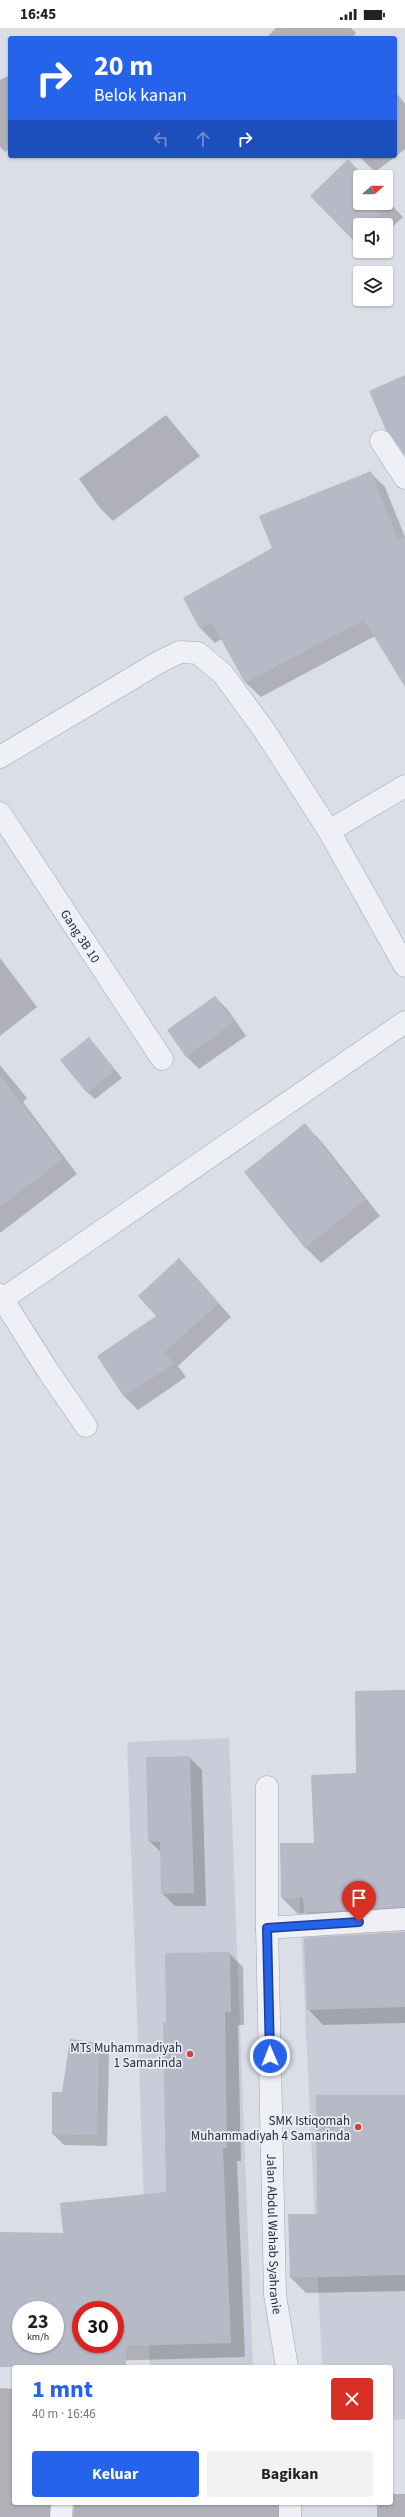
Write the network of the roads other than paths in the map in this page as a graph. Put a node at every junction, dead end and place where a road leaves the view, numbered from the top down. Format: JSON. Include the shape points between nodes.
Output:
{"nodes":[{"id":1,"x":381,"y":441,"type":"dead end"},
{"id":2,"x":405,"y":478,"type":"edge"},
{"id":3,"x":0,"y":757,"type":"edge"},
{"id":4,"x":405,"y":786,"type":"edge"},
{"id":5,"x":0,"y":813,"type":"edge"},
{"id":6,"x":329,"y":831,"type":"junction"},
{"id":7,"x":405,"y":966,"type":"edge"},
{"id":8,"x":405,"y":1022,"type":"edge"},
{"id":9,"x":162,"y":1059,"type":"dead end"},
{"id":10,"x":2,"y":1297,"type":"edge"},
{"id":11,"x":86,"y":1426,"type":"dead end"},
{"id":12,"x":267,"y":1787,"type":"dead end"},
{"id":13,"x":405,"y":1919,"type":"edge"},
{"id":14,"x":267,"y":1928,"type":"junction"},
{"id":15,"x":287,"y":2365,"type":"edge"},
{"id":16,"x":62,"y":2505,"type":"edge"},
{"id":17,"x":290,"y":2505,"type":"edge"},
{"id":18,"x":61,"y":2517,"type":"edge"},
{"id":19,"x":290,"y":2517,"type":"edge"}],
"edges":[{"from":1,"to":2,"type":"street"},
{"from":3,"to":6,"type":"street","via":[[161,661],[180,652],[198,653],[227,680],[264,730]]},
{"from":4,"to":6,"type":"street"},
{"from":5,"to":9,"type":"street","name":"Gang 3B 10"},
{"from":6,"to":7,"type":"street"},
{"from":8,"to":10,"type":"street"},
{"from":10,"to":11,"type":"street"},
{"from":12,"to":14,"type":"street","name":"Jalan Abdul Wahab Syahranie"},
{"from":13,"to":14,"type":"street"},
{"from":14,"to":15,"type":"street","name":"Jalan Abdul Wahab Syahranie","via":[[275,2295]]},
{"from":16,"to":18,"type":"street"},
{"from":17,"to":19,"type":"street"}]}
